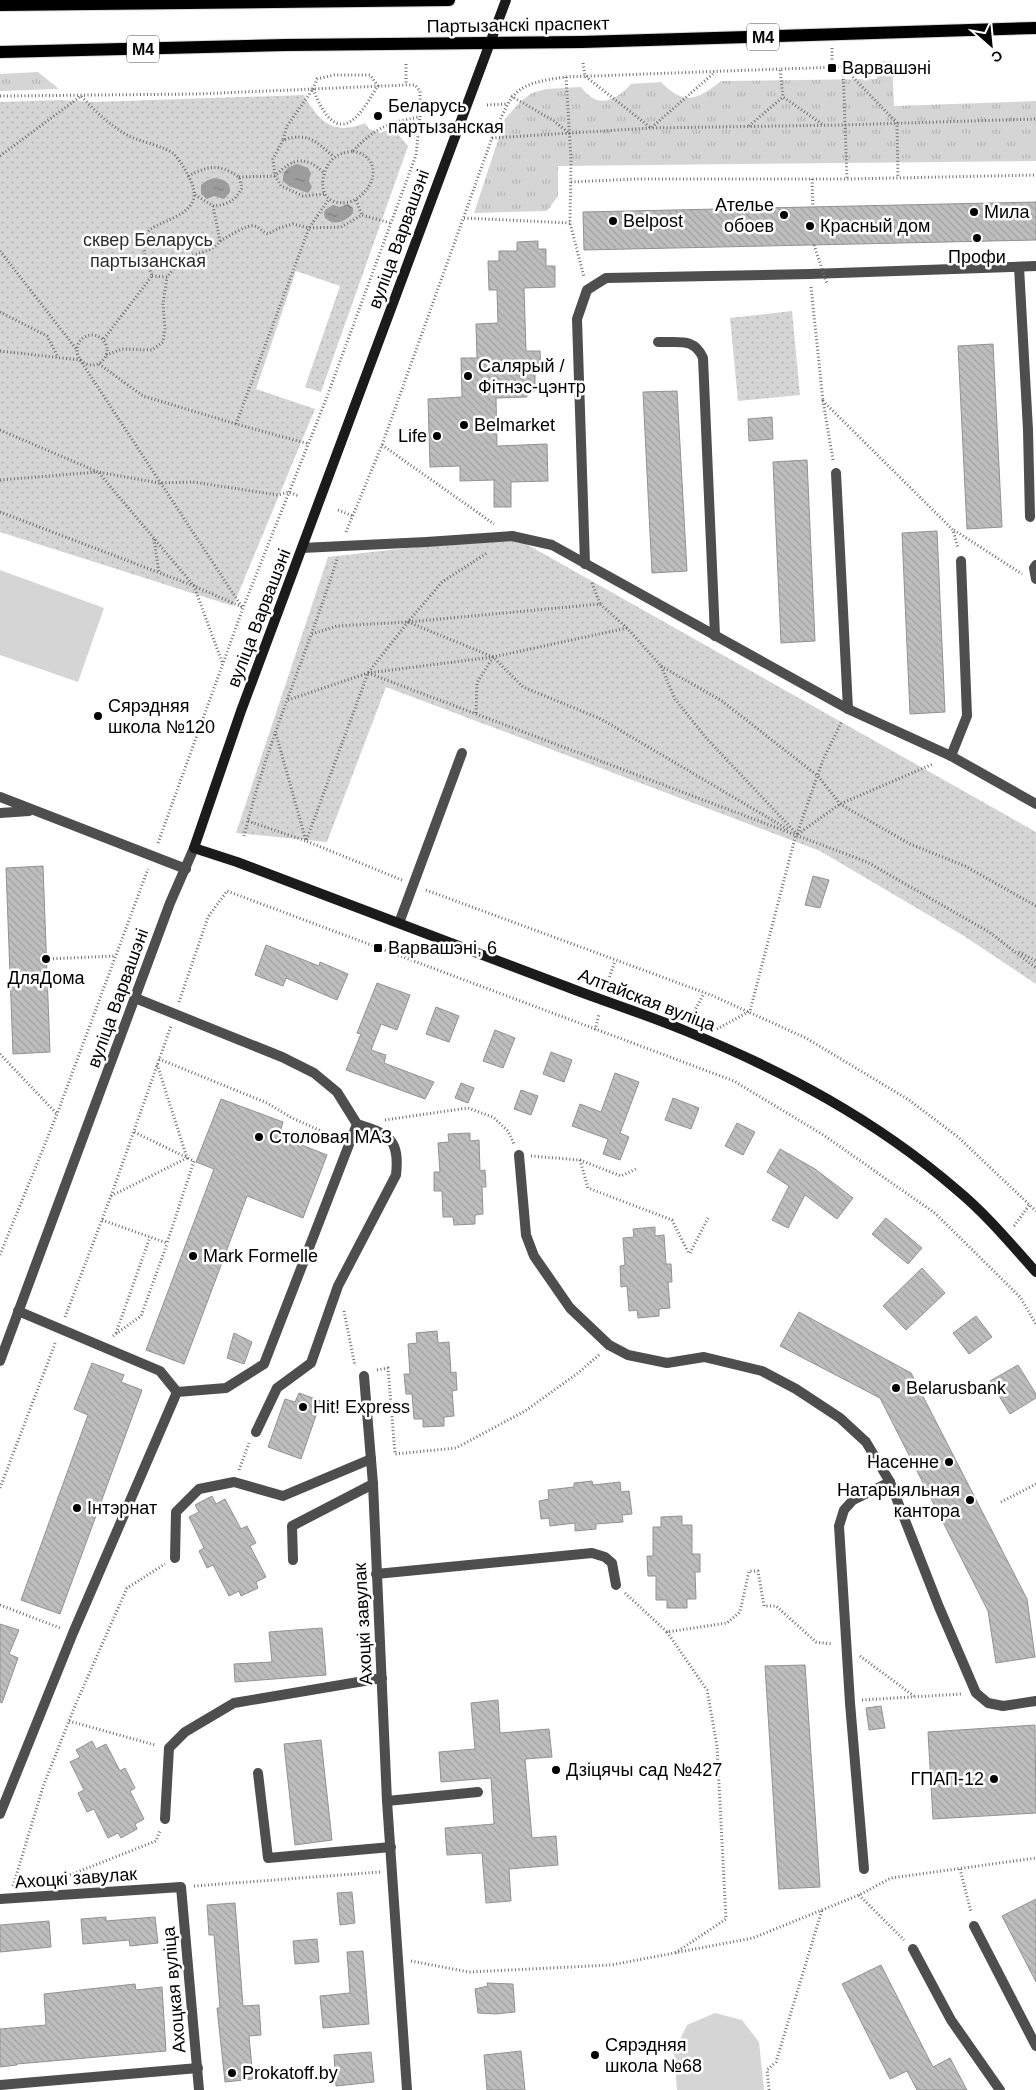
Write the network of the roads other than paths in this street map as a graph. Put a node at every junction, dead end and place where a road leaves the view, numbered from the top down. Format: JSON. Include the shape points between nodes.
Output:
{"nodes":[{"id":1,"x":449,"y":0,"type":"edge"},
{"id":2,"x":506,"y":0,"type":"edge"},
{"id":3,"x":0,"y":5,"type":"edge"},
{"id":4,"x":1036,"y":28,"type":"edge"},
{"id":5,"x":490,"y":43,"type":"junction"},
{"id":6,"x":0,"y":52,"type":"edge"},
{"id":7,"x":1036,"y":266,"type":"edge"},
{"id":8,"x":1019,"y":267,"type":"junction"},
{"id":9,"x":658,"y":342,"type":"dead end"},
{"id":10,"x":836,"y":473,"type":"road end"},
{"id":11,"x":1030,"y":517,"type":"dead end"},
{"id":12,"x":302,"y":548,"type":"junction"},
{"id":13,"x":961,"y":561,"type":"road end"},
{"id":14,"x":585,"y":564,"type":"junction"},
{"id":15,"x":1036,"y":565,"type":"edge"},
{"id":16,"x":1032,"y":578,"type":"edge"},
{"id":17,"x":715,"y":636,"type":"junction"},
{"id":18,"x":848,"y":709,"type":"junction"},
{"id":19,"x":462,"y":753,"type":"dead end"},
{"id":20,"x":951,"y":756,"type":"junction"},
{"id":21,"x":0,"y":797,"type":"edge"},
{"id":22,"x":1036,"y":804,"type":"edge"},
{"id":23,"x":33,"y":810,"type":"junction"},
{"id":24,"x":0,"y":813,"type":"edge"},
{"id":25,"x":194,"y":848,"type":"junction"},
{"id":26,"x":186,"y":869,"type":"junction"},
{"id":27,"x":399,"y":923,"type":"junction"},
{"id":28,"x":135,"y":998,"type":"junction"},
{"id":29,"x":357,"y":1124,"type":"junction"},
{"id":30,"x":519,"y":1154,"type":"road end"},
{"id":31,"x":1036,"y":1272,"type":"edge"},
{"id":32,"x":18,"y":1311,"type":"junction"},
{"id":33,"x":0,"y":1361,"type":"edge"},
{"id":34,"x":364,"y":1372,"type":"road end"},
{"id":35,"x":177,"y":1392,"type":"junction"},
{"id":36,"x":256,"y":1432,"type":"road end"},
{"id":37,"x":371,"y":1459,"type":"junction"},
{"id":38,"x":890,"y":1482,"type":"junction"},
{"id":39,"x":373,"y":1484,"type":"junction"},
{"id":40,"x":175,"y":1558,"type":"road end"},
{"id":41,"x":293,"y":1560,"type":"dead end"},
{"id":42,"x":376,"y":1574,"type":"junction"},
{"id":43,"x":616,"y":1585,"type":"road end"},
{"id":44,"x":382,"y":1678,"type":"junction"},
{"id":45,"x":1036,"y":1701,"type":"edge"},
{"id":46,"x":258,"y":1773,"type":"dead end"},
{"id":47,"x":478,"y":1792,"type":"dead end"},
{"id":48,"x":387,"y":1801,"type":"junction"},
{"id":49,"x":0,"y":1814,"type":"edge"},
{"id":50,"x":165,"y":1819,"type":"road end"},
{"id":51,"x":391,"y":1846,"type":"junction"},
{"id":52,"x":864,"y":1869,"type":"dead end"},
{"id":53,"x":181,"y":1887,"type":"joint"},
{"id":54,"x":5,"y":1899,"type":"edge"},
{"id":55,"x":974,"y":1926,"type":"road end"},
{"id":56,"x":913,"y":1949,"type":"road end"},
{"id":57,"x":1036,"y":2046,"type":"edge"},
{"id":58,"x":198,"y":2068,"type":"junction"},
{"id":59,"x":0,"y":2086,"type":"edge"},
{"id":60,"x":200,"y":2090,"type":"edge"},
{"id":61,"x":407,"y":2090,"type":"edge"},
{"id":62,"x":1000,"y":2090,"type":"edge"}],
"edges":[{"from":1,"to":3,"type":"main road","name":"Партызанскі праспект"},
{"from":2,"to":5,"type":"main road","name":"вуліца Варвашэні"},
{"from":4,"to":5,"type":"main road","name":"Партызанскі праспект","number":"М4"},
{"from":5,"to":6,"type":"main road","name":"Партызанскі праспект","number":"М4"},
{"from":5,"to":12,"type":"main road","name":"вуліца Варвашэні"},
{"from":7,"to":8,"type":"street"},
{"from":8,"to":11,"type":"street"},
{"from":8,"to":14,"type":"street","via":[[606,278],[587,290],[578,319]]},
{"from":9,"to":17,"type":"street","via":[[692,343],[703,358]]},
{"from":10,"to":18,"type":"street"},
{"from":12,"to":14,"type":"street","via":[[512,536],[552,545]]},
{"from":12,"to":25,"type":"main road","name":"вуліца Варвашэні"},
{"from":13,"to":20,"type":"street","via":[[967,716]]},
{"from":14,"to":17,"type":"street"},
{"from":15,"to":16,"type":"street"},
{"from":17,"to":18,"type":"street"},
{"from":18,"to":20,"type":"street"},
{"from":19,"to":27,"type":"street"},
{"from":20,"to":22,"type":"street"},
{"from":21,"to":23,"type":"street"},
{"from":23,"to":24,"type":"street"},
{"from":23,"to":26,"type":"street"},
{"from":25,"to":26,"type":"street","name":"вуліца Варвашэні"},
{"from":25,"to":27,"type":"main road","name":"Алтайская вуліца"},
{"from":26,"to":28,"type":"street","name":"вуліца Варвашэні"},
{"from":27,"to":31,"type":"main road","name":"Алтайская вуліца","via":[[684,1030],[749,1058],[839,1104],[884,1133],[958,1191]]},
{"from":28,"to":29,"type":"street","via":[[314,1073],[337,1092]]},
{"from":28,"to":32,"type":"street","name":"вуліца Варвашэні"},
{"from":29,"to":35,"type":"street","via":[[264,1364],[226,1388]]},
{"from":29,"to":36,"type":"street","via":[[392,1140],[398,1156],[396,1174],[338,1286],[311,1363],[277,1388]]},
{"from":30,"to":38,"type":"street","via":[[526,1235],[534,1256],[570,1308],[609,1345],[628,1355],[667,1363],[704,1356],[762,1371],[840,1418],[866,1442]]},
{"from":32,"to":33,"type":"street","name":"вуліца Варвашэні"},
{"from":32,"to":35,"type":"street","via":[[160,1371]]},
{"from":34,"to":37,"type":"street","name":"Ахоцкі завулак"},
{"from":35,"to":49,"type":"street","via":[[73,1633]]},
{"from":37,"to":39,"type":"street","name":"Ахоцкі завулак"},
{"from":37,"to":40,"type":"street","via":[[283,1496],[234,1482],[199,1489],[176,1512]]},
{"from":38,"to":45,"type":"street","via":[[976,1693],[988,1703],[1003,1706]]},
{"from":38,"to":52,"type":"street","via":[[853,1500],[844,1510],[839,1526]]},
{"from":39,"to":41,"type":"street","via":[[292,1526]]},
{"from":39,"to":42,"type":"street","name":"Ахоцкі завулак"},
{"from":42,"to":43,"type":"street","via":[[592,1553],[612,1563]]},
{"from":42,"to":44,"type":"street","name":"Ахоцкі завулак"},
{"from":44,"to":48,"type":"street","name":"Ахоцкі завулак"},
{"from":44,"to":50,"type":"street","via":[[234,1704],[185,1732],[169,1748]]},
{"from":46,"to":51,"type":"street","via":[[268,1858]]},
{"from":47,"to":48,"type":"street"},
{"from":48,"to":51,"type":"street","name":"Ахоцкі завулак"},
{"from":51,"to":61,"type":"street","name":"Ахоцкі завулак"},
{"from":53,"to":54,"type":"street","name":"Ахоцкі завулак"},
{"from":53,"to":58,"type":"street","name":"Ахоцкая вуліца"},
{"from":55,"to":57,"type":"street"},
{"from":56,"to":62,"type":"street","via":[[951,2020]]},
{"from":58,"to":59,"type":"street"},
{"from":58,"to":60,"type":"street","name":"Ахоцкая вуліца"}]}
